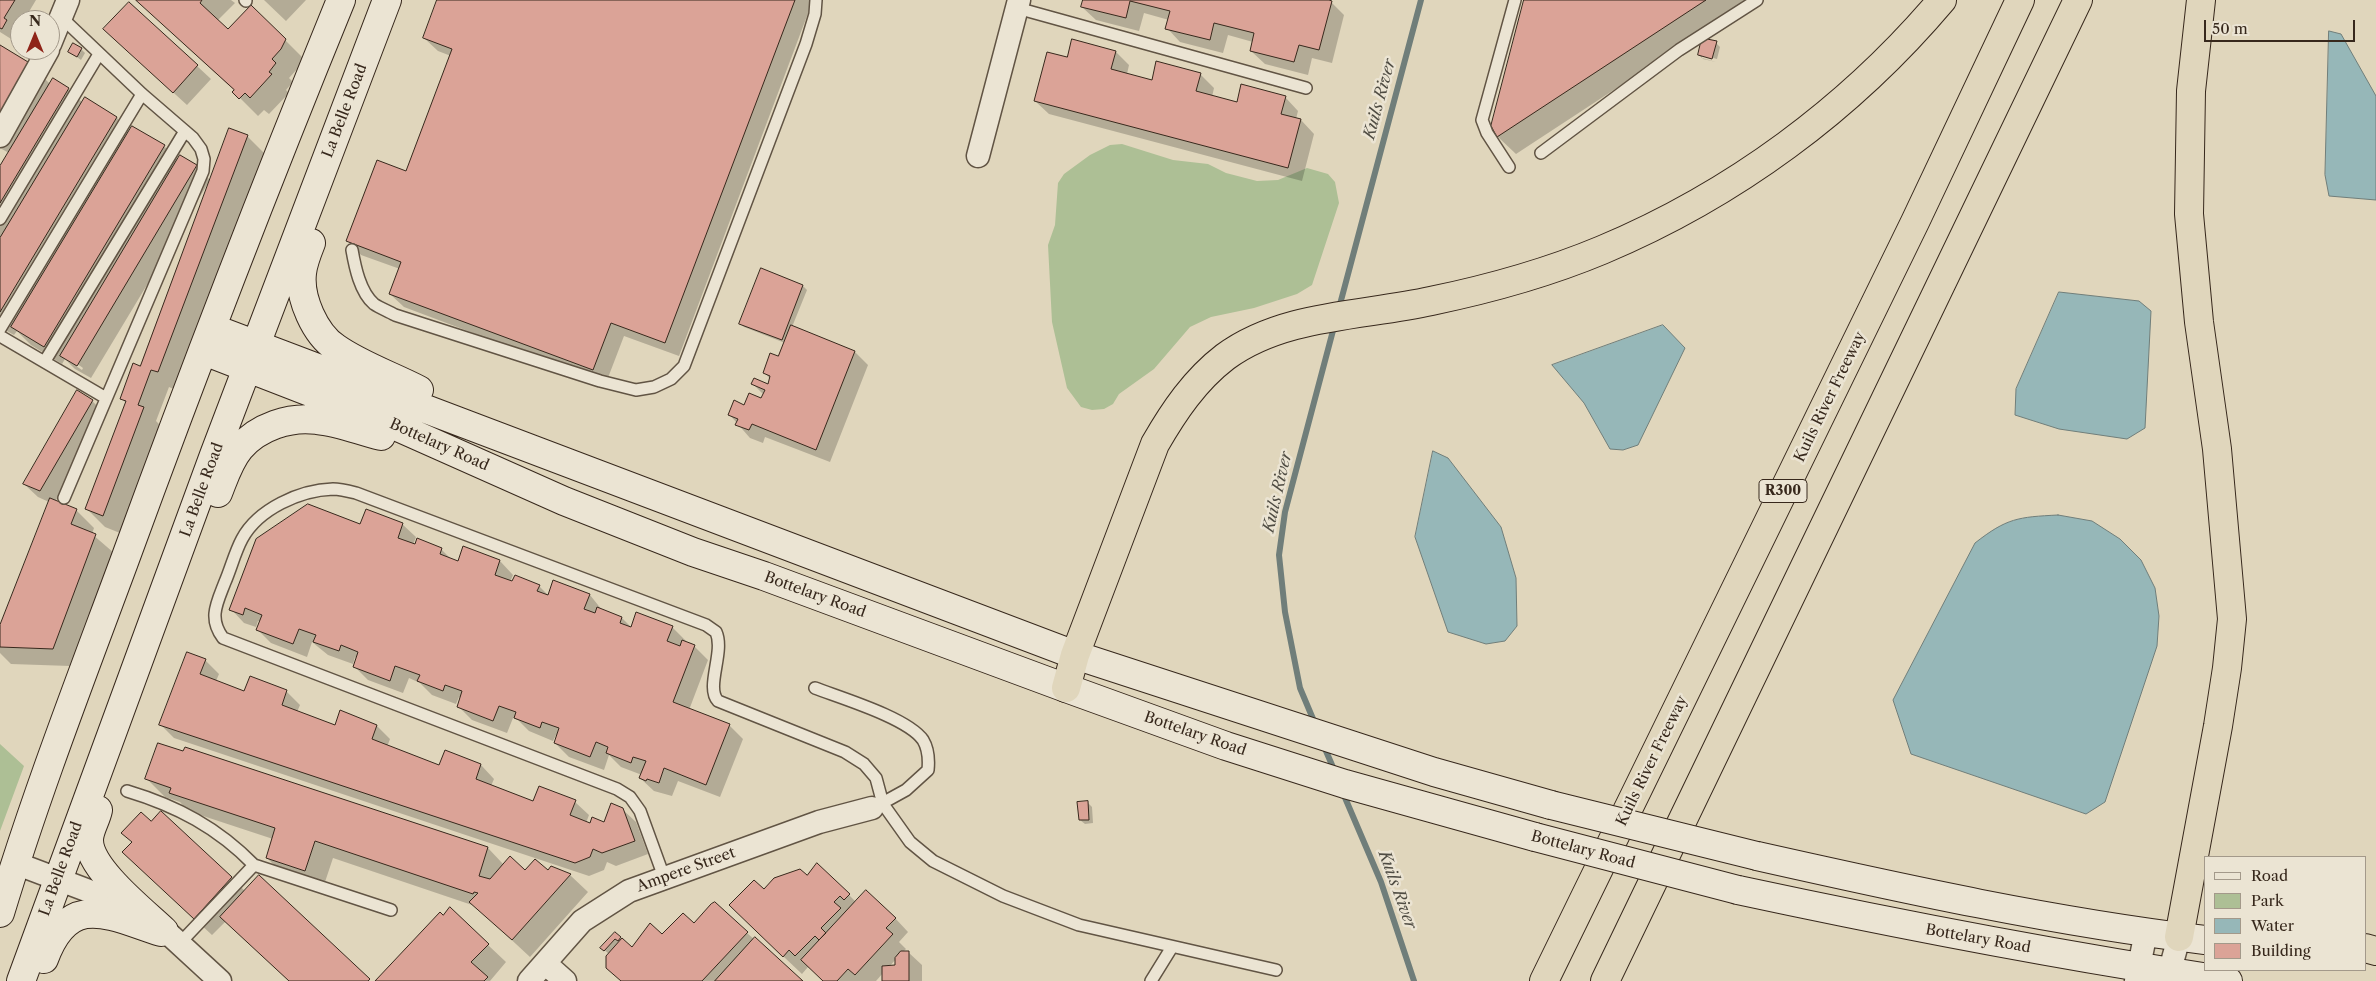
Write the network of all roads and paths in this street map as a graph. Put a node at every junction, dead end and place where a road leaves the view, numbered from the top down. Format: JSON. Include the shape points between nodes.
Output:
{"nodes":[{"id":1,"x":340,"y":0,"type":"edge"},
{"id":2,"x":816,"y":0,"type":"edge"},
{"id":3,"x":1515,"y":0,"type":"edge"},
{"id":4,"x":1757,"y":0,"type":"edge"},
{"id":5,"x":1942,"y":0,"type":"edge"},
{"id":6,"x":2020,"y":0,"type":"edge"},
{"id":7,"x":2078,"y":0,"type":"edge"},
{"id":8,"x":2201,"y":0,"type":"edge"},
{"id":9,"x":386,"y":4,"type":"edge"},
{"id":10,"x":1018,"y":4,"type":"edge"},
{"id":11,"x":64,"y":9,"type":"edge"},
{"id":12,"x":99,"y":54,"type":"junction"},
{"id":13,"x":42,"y":60,"type":"edge"},
{"id":14,"x":1306,"y":88,"type":"dead end"},
{"id":15,"x":142,"y":94,"type":"junction"},
{"id":16,"x":185,"y":131,"type":"junction"},
{"id":17,"x":0,"y":136,"type":"edge"},
{"id":18,"x":1541,"y":153,"type":"dead end"},
{"id":19,"x":978,"y":156,"type":"dead end"},
{"id":20,"x":1509,"y":167,"type":"dead end"},
{"id":21,"x":0,"y":219,"type":"edge"},
{"id":22,"x":352,"y":250,"type":"dead end"},
{"id":23,"x":0,"y":329,"type":"edge"},
{"id":24,"x":0,"y":336,"type":"edge"},
{"id":25,"x":208,"y":340,"type":"junction"},
{"id":26,"x":252,"y":357,"type":"junction"},
{"id":27,"x":44,"y":361,"type":"junction"},
{"id":28,"x":106,"y":398,"type":"junction"},
{"id":29,"x":488,"y":433,"type":"junction"},
{"id":30,"x":477,"y":462,"type":"junction"},
{"id":31,"x":64,"y":498,"type":"dead end"},
{"id":32,"x":184,"y":539,"type":"junction"},
{"id":33,"x":1074,"y":655,"type":"junction"},
{"id":34,"x":815,"y":688,"type":"dead end"},
{"id":35,"x":1066,"y":688,"type":"junction"},
{"id":36,"x":99,"y":764,"type":"junction"},
{"id":37,"x":2208,"y":783,"type":"junction"},
{"id":38,"x":127,"y":791,"type":"dead end"},
{"id":39,"x":878,"y":806,"type":"junction"},
{"id":40,"x":2213,"y":856,"type":"edge"},
{"id":41,"x":15,"y":863,"type":"junction"},
{"id":42,"x":254,"y":865,"type":"junction"},
{"id":43,"x":664,"y":877,"type":"junction"},
{"id":44,"x":58,"y":878,"type":"junction"},
{"id":45,"x":391,"y":910,"type":"dead end"},
{"id":46,"x":0,"y":913,"type":"edge"},
{"id":47,"x":2146,"y":932,"type":"junction"},
{"id":48,"x":171,"y":937,"type":"junction"},
{"id":49,"x":2192,"y":938,"type":"edge"},
{"id":50,"x":1172,"y":947,"type":"junction"},
{"id":51,"x":546,"y":964,"type":"junction"},
{"id":52,"x":1276,"y":970,"type":"dead end"},
{"id":53,"x":2138,"y":974,"type":"edge"},
{"id":54,"x":2167,"y":976,"type":"edge"},
{"id":55,"x":21,"y":981,"type":"edge"},
{"id":56,"x":26,"y":981,"type":"edge"},
{"id":57,"x":220,"y":981,"type":"edge"},
{"id":58,"x":530,"y":981,"type":"edge"},
{"id":59,"x":565,"y":981,"type":"edge"},
{"id":60,"x":1151,"y":981,"type":"edge"},
{"id":61,"x":1544,"y":981,"type":"edge"},
{"id":62,"x":1604,"y":981,"type":"edge"},
{"id":63,"x":2228,"y":981,"type":"edge"}],
"edges":[{"from":1,"to":25,"type":"main road","via":[[254,212]]},
{"from":2,"to":22,"type":"lane","via":[[816,14],[806,44],[691,348],[684,366],[671,379],[654,387],[636,390],[395,315],[375,305],[368,297]]},
{"from":3,"to":20,"type":"lane","via":[[1482,120]]},
{"from":4,"to":18,"type":"lane","via":[[1679,50]]},
{"from":5,"to":33,"type":"highway","via":[[1896,52],[1812,127],[1748,173],[1659,224],[1601,250],[1488,288],[1430,302],[1303,324],[1277,331],[1226,357],[1202,377],[1173,413],[1155,444]]},
{"from":6,"to":61,"type":"highway","name":"Kuils River Freeway","number":"R300"},
{"from":7,"to":62,"type":"highway"},
{"from":8,"to":37,"type":"highway","via":[[2191,91],[2189,214],[2232,619]]},
{"from":9,"to":26,"type":"main road","name":"La Belle Road"},
{"from":9,"to":29,"type":"main road","via":[[368,87],[304,263],[305,302],[324,338],[334,347],[438,399]]},
{"from":10,"to":14,"type":"lane"},
{"from":10,"to":19,"type":"street"},
{"from":11,"to":12,"type":"lane"},
{"from":12,"to":15,"type":"lane"},
{"from":12,"to":21,"type":"lane"},
{"from":13,"to":17,"type":"street"},
{"from":15,"to":16,"type":"lane"},
{"from":15,"to":23,"type":"lane"},
{"from":16,"to":27,"type":"lane"},
{"from":16,"to":28,"type":"lane","via":[[201,149],[203,172]]},
{"from":24,"to":27,"type":"lane"},
{"from":25,"to":26,"type":"main road","name":"Bottelary Road"},
{"from":25,"to":41,"type":"main road","via":[[71,701]]},
{"from":26,"to":29,"type":"main road","name":"Bottelary Road"},
{"from":26,"to":30,"type":"main road","name":"Bottelary Road"},
{"from":26,"to":32,"type":"main road","name":"La Belle Road"},
{"from":27,"to":28,"type":"lane"},
{"from":28,"to":31,"type":"lane"},
{"from":29,"to":33,"type":"main road","name":"Bottelary Road"},
{"from":30,"to":32,"type":"main road","via":[[318,420],[274,424],[240,447],[211,511]]},
{"from":30,"to":35,"type":"main road","name":"Bottelary Road","via":[[692,552]]},
{"from":32,"to":36,"type":"main road","name":"La Belle Road"},
{"from":33,"to":35,"type":"highway"},
{"from":33,"to":47,"type":"main road","name":"Bottelary Road","bridge":true,"via":[[1434,772],[1551,804],[1756,856]]},
{"from":34,"to":39,"type":"lane","via":[[874,710],[909,728],[922,740],[929,756],[928,770],[906,790]]},
{"from":35,"to":53,"type":"main road","name":"Bottelary Road","bridge":true,"via":[[1226,746],[1440,812],[1738,890]]},
{"from":36,"to":44,"type":"main road","name":"La Belle Road"},
{"from":36,"to":48,"type":"main road","via":[[101,788],[97,816],[89,839],[92,853],[104,873]]},
{"from":37,"to":40,"type":"highway"},
{"from":37,"to":49,"type":"highway"},
{"from":38,"to":42,"type":"lane","via":[[194,817],[225,838]]},
{"from":39,"to":43,"type":"street","name":"Ampere Street","via":[[819,822]]},
{"from":39,"to":43,"type":"lane","via":[[876,778],[864,764],[845,752],[718,700],[713,690],[720,644],[716,632],[706,625],[356,492],[334,489],[287,500],[252,526],[243,538],[216,604],[214,621],[223,638],[630,797],[640,810]]},
{"from":39,"to":50,"type":"lane","via":[[910,842],[933,861],[994,892],[1079,925]]},
{"from":41,"to":44,"type":"street"},
{"from":41,"to":46,"type":"main road"},
{"from":42,"to":45,"type":"lane"},
{"from":42,"to":48,"type":"lane"},
{"from":43,"to":51,"type":"street","name":"Ampere Street","via":[[629,891],[582,921]]},
{"from":44,"to":48,"type":"street","via":[[126,905]]},
{"from":44,"to":55,"type":"main road","name":"La Belle Road"},
{"from":47,"to":49,"type":"main road","name":"Bottelary Road"},
{"from":47,"to":53,"type":"street"},
{"from":48,"to":56,"type":"main road","via":[[100,912],[85,914],[61,926],[42,965]]},
{"from":48,"to":57,"type":"street"},
{"from":49,"to":54,"type":"street"},
{"from":50,"to":52,"type":"lane"},
{"from":50,"to":60,"type":"lane"},
{"from":51,"to":58,"type":"street","name":"Ampere Street"},
{"from":51,"to":59,"type":"street"},
{"from":53,"to":54,"type":"main road","name":"Bottelary Road"},
{"from":54,"to":63,"type":"main road","name":"Bottelary Road"}]}
